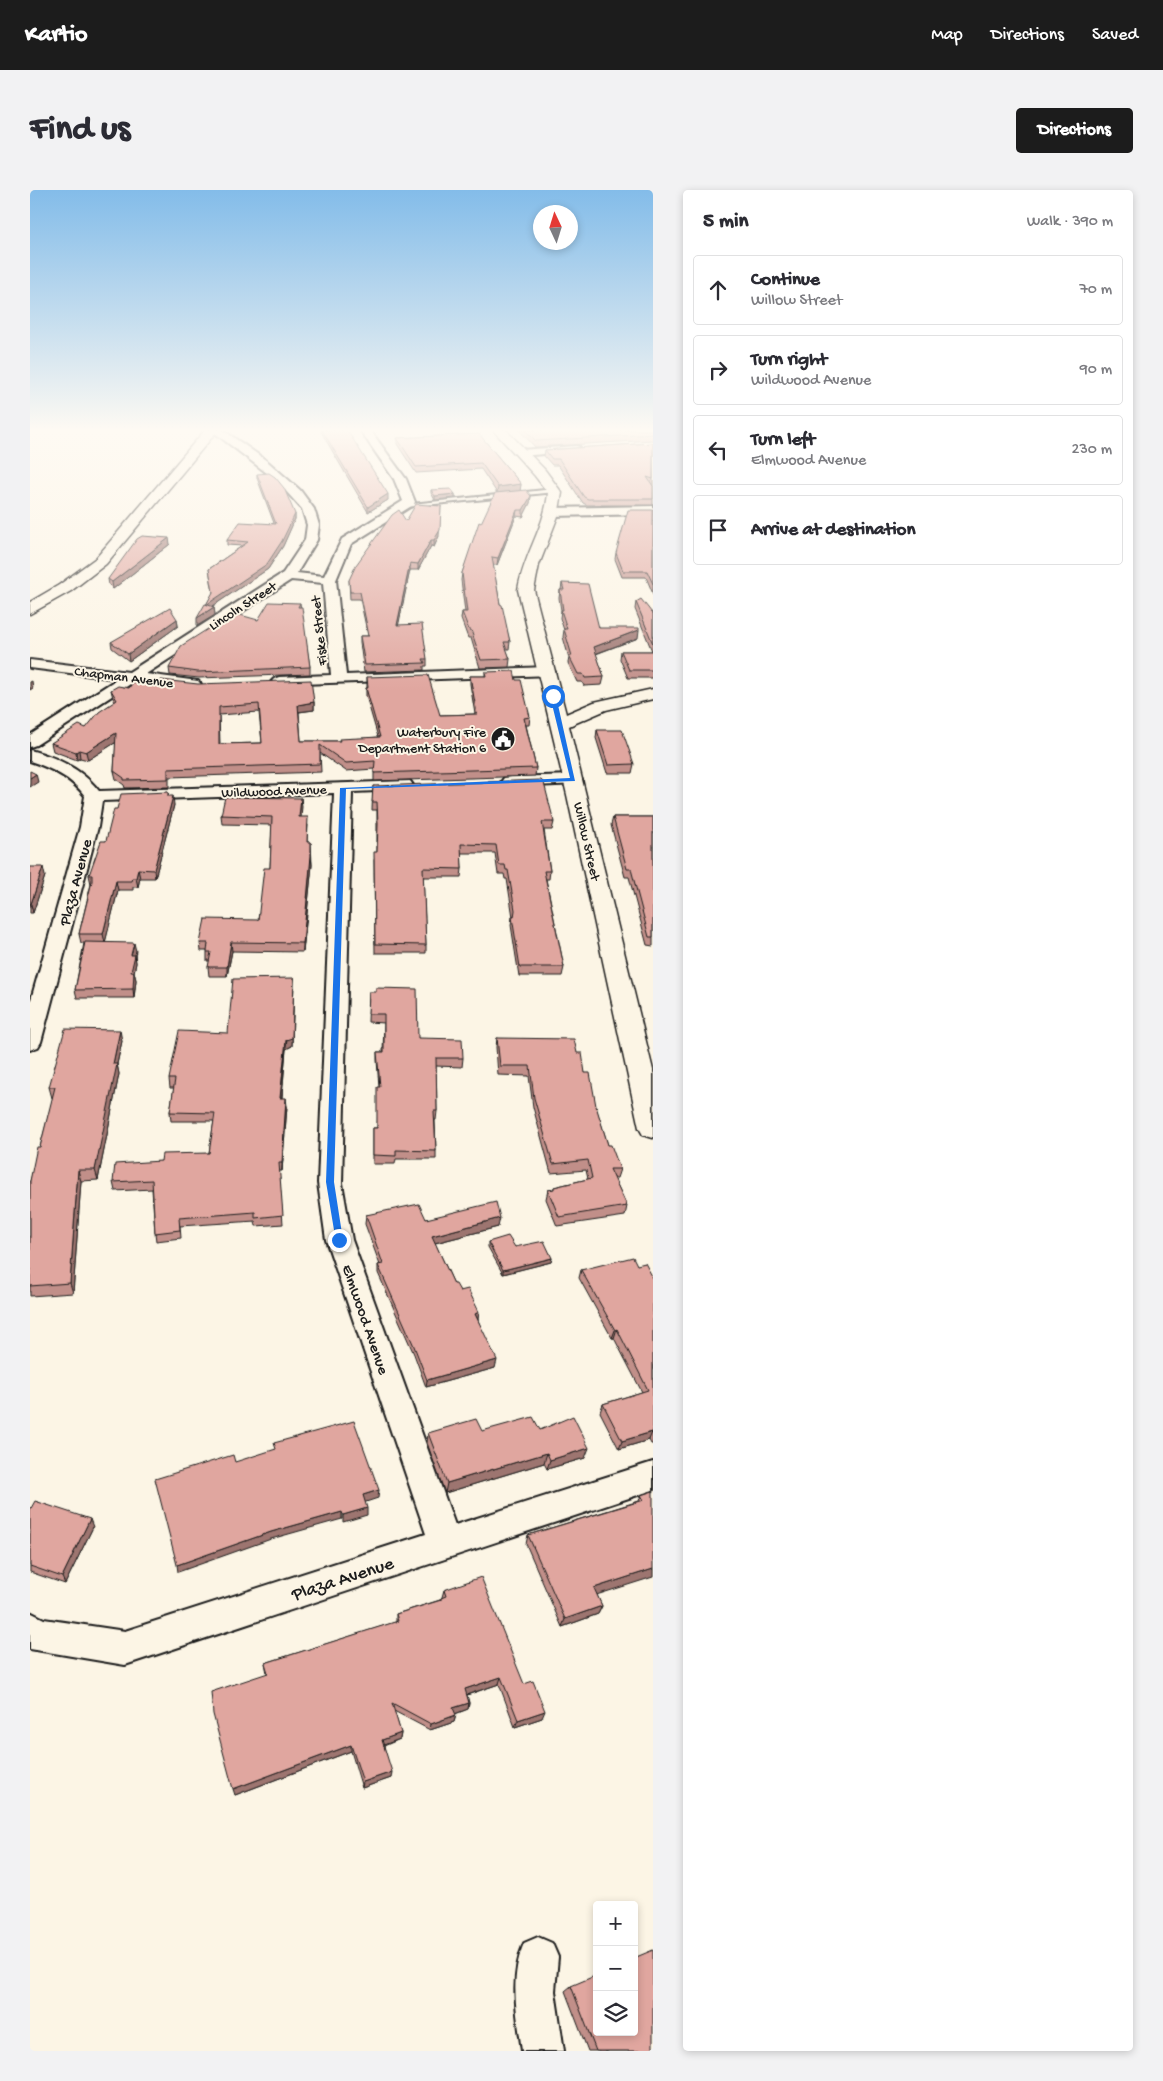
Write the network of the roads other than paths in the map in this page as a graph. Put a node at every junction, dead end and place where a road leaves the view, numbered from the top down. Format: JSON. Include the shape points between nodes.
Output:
{"nodes":[{"id":1,"x":139,"y":517,"type":"edge"},
{"id":2,"x":313,"y":517,"type":"edge"},
{"id":3,"x":385,"y":517,"type":"edge"},
{"id":4,"x":549,"y":517,"type":"edge"},
{"id":5,"x":321,"y":539,"type":"junction"},
{"id":6,"x":346,"y":542,"type":"junction"},
{"id":7,"x":288,"y":576,"type":"junction"},
{"id":8,"x":329,"y":580,"type":"junction"},
{"id":9,"x":30,"y":609,"type":"edge"},
{"id":10,"x":30,"y":664,"type":"edge"},
{"id":11,"x":547,"y":672,"type":"junction"},
{"id":12,"x":132,"y":677,"type":"junction"},
{"id":13,"x":339,"y":679,"type":"junction"},
{"id":14,"x":264,"y":682,"type":"edge"},
{"id":15,"x":208,"y":685,"type":"edge"},
{"id":16,"x":653,"y":694,"type":"edge"},
{"id":17,"x":553,"y":696,"type":"junction"},
{"id":18,"x":613,"y":703,"type":"junction"},
{"id":19,"x":560,"y":723,"type":"junction"},
{"id":20,"x":30,"y":742,"type":"edge"},
{"id":21,"x":30,"y":755,"type":"edge"},
{"id":22,"x":573,"y":780,"type":"junction"},
{"id":23,"x":498,"y":782,"type":"edge"},
{"id":24,"x":420,"y":785,"type":"edge"},
{"id":25,"x":343,"y":788,"type":"junction"},
{"id":26,"x":94,"y":796,"type":"junction"},
{"id":27,"x":30,"y":1042,"type":"edge"},
{"id":28,"x":653,"y":1128,"type":"edge"},
{"id":29,"x":653,"y":1476,"type":"edge"},
{"id":30,"x":445,"y":1543,"type":"junction"},
{"id":31,"x":30,"y":1630,"type":"edge"},
{"id":32,"x":538,"y":1957,"type":"dead end"},
{"id":33,"x":543,"y":2051,"type":"edge"}],
"edges":[{"from":1,"to":9,"type":"street","via":[[101,560],[71,584]]},
{"from":2,"to":5,"type":"street"},
{"from":3,"to":6,"type":"street"},
{"from":4,"to":11,"type":"street","name":"Willow Street","via":[[526,578]]},
{"from":5,"to":6,"type":"street"},
{"from":5,"to":7,"type":"street","name":"Lincoln Street"},
{"from":6,"to":8,"type":"street","name":"Fiske Street"},
{"from":7,"to":8,"type":"street","name":"Fiske Street"},
{"from":7,"to":12,"type":"street","name":"Lincoln Street"},
{"from":8,"to":13,"type":"street","name":"Fiske Street"},
{"from":10,"to":12,"type":"street","name":"Chapman Avenue"},
{"from":11,"to":13,"type":"street"},
{"from":11,"to":17,"type":"street","name":"Willow Street"},
{"from":12,"to":15,"type":"street","name":"Chapman Avenue"},
{"from":12,"to":20,"type":"street","name":"Lincoln Street"},
{"from":13,"to":14,"type":"street"},
{"from":16,"to":18,"type":"street"},
{"from":17,"to":18,"type":"street"},
{"from":17,"to":19,"type":"street","name":"Willow Street"},
{"from":18,"to":19,"type":"street"},
{"from":19,"to":22,"type":"street","name":"Willow Street"},
{"from":21,"to":26,"type":"street","via":[[73,774]]},
{"from":22,"to":23,"type":"street"},
{"from":22,"to":28,"type":"street","name":"Willow Street"},
{"from":24,"to":25,"type":"street","name":"Wildwood Avenue"},
{"from":25,"to":26,"type":"street","name":"Wildwood Avenue"},
{"from":25,"to":30,"type":"street","name":"Elmwood Avenue","via":[[330,1182],[339,1240]]},
{"from":26,"to":27,"type":"street","name":"Plaza Avenue","via":[[89,827]]},
{"from":29,"to":30,"type":"street","name":"Plaza Avenue"},
{"from":30,"to":31,"type":"street","name":"Plaza Avenue","via":[[125,1648],[36,1634]]},
{"from":32,"to":33,"type":"street","via":[[535,1968]]}]}
